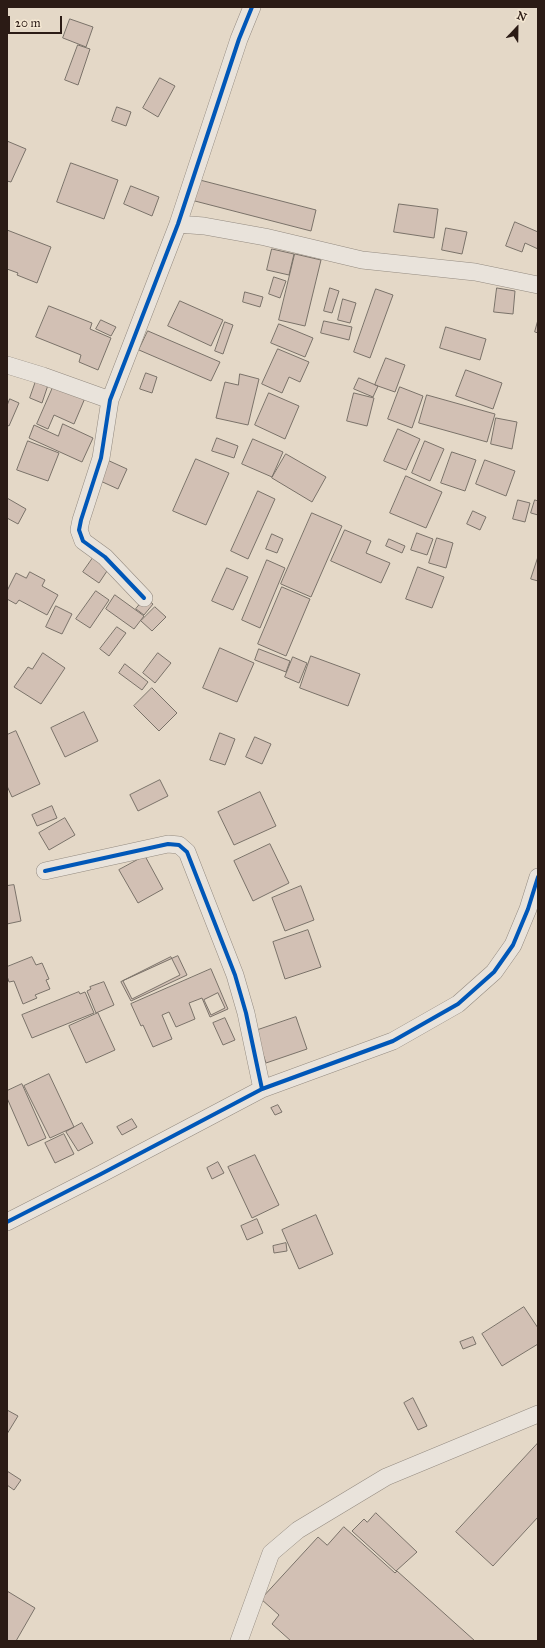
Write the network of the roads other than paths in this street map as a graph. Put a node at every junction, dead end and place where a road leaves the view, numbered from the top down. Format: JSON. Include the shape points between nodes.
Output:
{"nodes":[{"id":1,"x":252,"y":7,"type":"edge"},
{"id":2,"x":178,"y":224,"type":"junction"},
{"id":3,"x":538,"y":285,"type":"edge"},
{"id":4,"x":7,"y":365,"type":"edge"},
{"id":5,"x":110,"y":400,"type":"junction"},
{"id":6,"x":144,"y":598,"type":"dead end"},
{"id":7,"x":45,"y":871,"type":"dead end"},
{"id":8,"x":538,"y":877,"type":"edge"},
{"id":9,"x":262,"y":1089,"type":"junction"},
{"id":10,"x":7,"y":1222,"type":"edge"},
{"id":11,"x":538,"y":1414,"type":"edge"},
{"id":12,"x":240,"y":1641,"type":"edge"}],
"edges":[{"from":1,"to":2,"type":"street"},
{"from":2,"to":3,"type":"street","via":[[265,237],[362,260],[475,272]]},
{"from":2,"to":5,"type":"street"},
{"from":4,"to":5,"type":"street"},
{"from":5,"to":6,"type":"street","via":[[101,458],[80,530],[83,541],[105,557]]},
{"from":7,"to":9,"type":"street","via":[[168,844],[179,845],[187,852],[235,975]]},
{"from":8,"to":9,"type":"street","via":[[514,945],[494,972],[458,1004],[393,1041]]},
{"from":9,"to":10,"type":"street"},
{"from":11,"to":12,"type":"street","via":[[386,1477],[298,1530],[271,1553]]}]}
